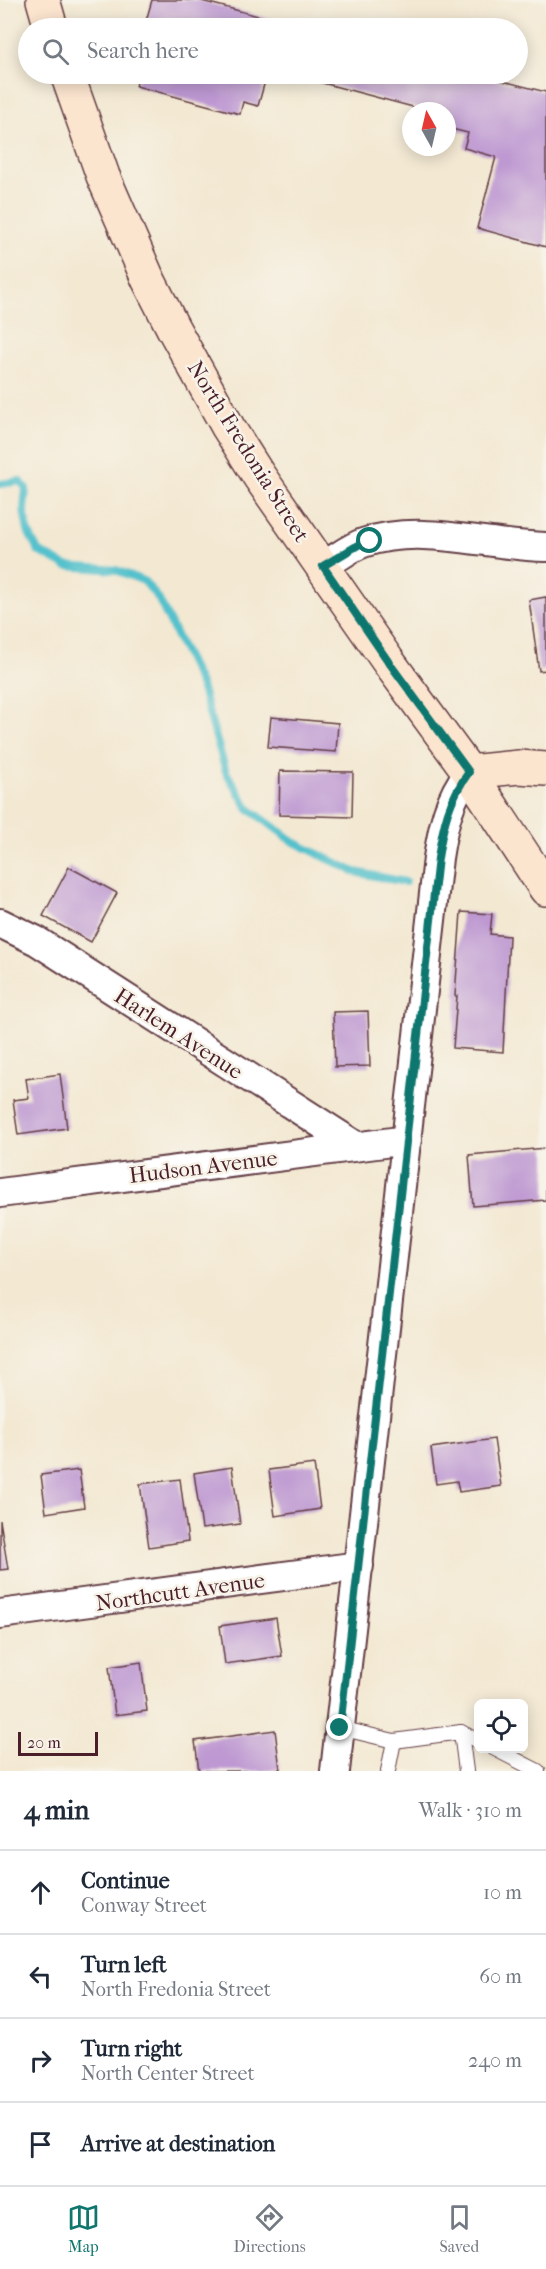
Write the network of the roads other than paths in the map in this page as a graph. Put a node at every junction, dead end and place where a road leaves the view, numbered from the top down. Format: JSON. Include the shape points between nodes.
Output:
{"nodes":[{"id":1,"x":43,"y":0,"type":"edge"},
{"id":2,"x":48,"y":18,"type":"edge"},
{"id":3,"x":71,"y":84,"type":"edge"},
{"id":4,"x":546,"y":547,"type":"edge"},
{"id":5,"x":323,"y":566,"type":"junction"},
{"id":6,"x":546,"y":770,"type":"edge"},
{"id":7,"x":469,"y":772,"type":"junction"},
{"id":8,"x":546,"y":889,"type":"edge"},
{"id":9,"x":0,"y":923,"type":"edge"},
{"id":10,"x":407,"y":1140,"type":"junction"},
{"id":11,"x":356,"y":1146,"type":"junction"},
{"id":12,"x":0,"y":1193,"type":"edge"},
{"id":13,"x":359,"y":1566,"type":"junction"},
{"id":14,"x":0,"y":1614,"type":"edge"},
{"id":15,"x":340,"y":1728,"type":"junction"},
{"id":16,"x":461,"y":1732,"type":"junction"},
{"id":17,"x":474,"y":1739,"type":"edge"},
{"id":18,"x":394,"y":1741,"type":"junction"},
{"id":19,"x":501,"y":1753,"type":"edge"},
{"id":20,"x":335,"y":1771,"type":"edge"},
{"id":21,"x":388,"y":1771,"type":"edge"},
{"id":22,"x":466,"y":1771,"type":"edge"},
{"id":23,"x":538,"y":1771,"type":"edge"}],
"edges":[{"from":1,"to":2,"type":"street"},
{"from":3,"to":5,"type":"street","name":"North Fredonia Street","via":[[103,176],[173,328],[228,427]]},
{"from":4,"to":5,"type":"street","via":[[434,535],[404,536],[360,544]]},
{"from":5,"to":7,"type":"street","name":"North Fredonia Street"},
{"from":6,"to":7,"type":"street","via":[[519,767]]},
{"from":7,"to":8,"type":"street","name":"North Fredonia Street"},
{"from":7,"to":10,"type":"street","via":[[452,799],[442,834]]},
{"from":9,"to":11,"type":"street","name":"Harlem Avenue","via":[[37,941]]},
{"from":10,"to":11,"type":"street","name":"Hudson Avenue"},
{"from":10,"to":13,"type":"street"},
{"from":11,"to":12,"type":"street","name":"Hudson Avenue"},
{"from":13,"to":14,"type":"street","name":"Northcutt Avenue"},
{"from":13,"to":15,"type":"street"},
{"from":15,"to":18,"type":"lane"},
{"from":15,"to":20,"type":"street"},
{"from":16,"to":17,"type":"lane"},
{"from":16,"to":18,"type":"lane"},
{"from":16,"to":22,"type":"lane"},
{"from":18,"to":21,"type":"lane"},
{"from":19,"to":23,"type":"lane"}]}
